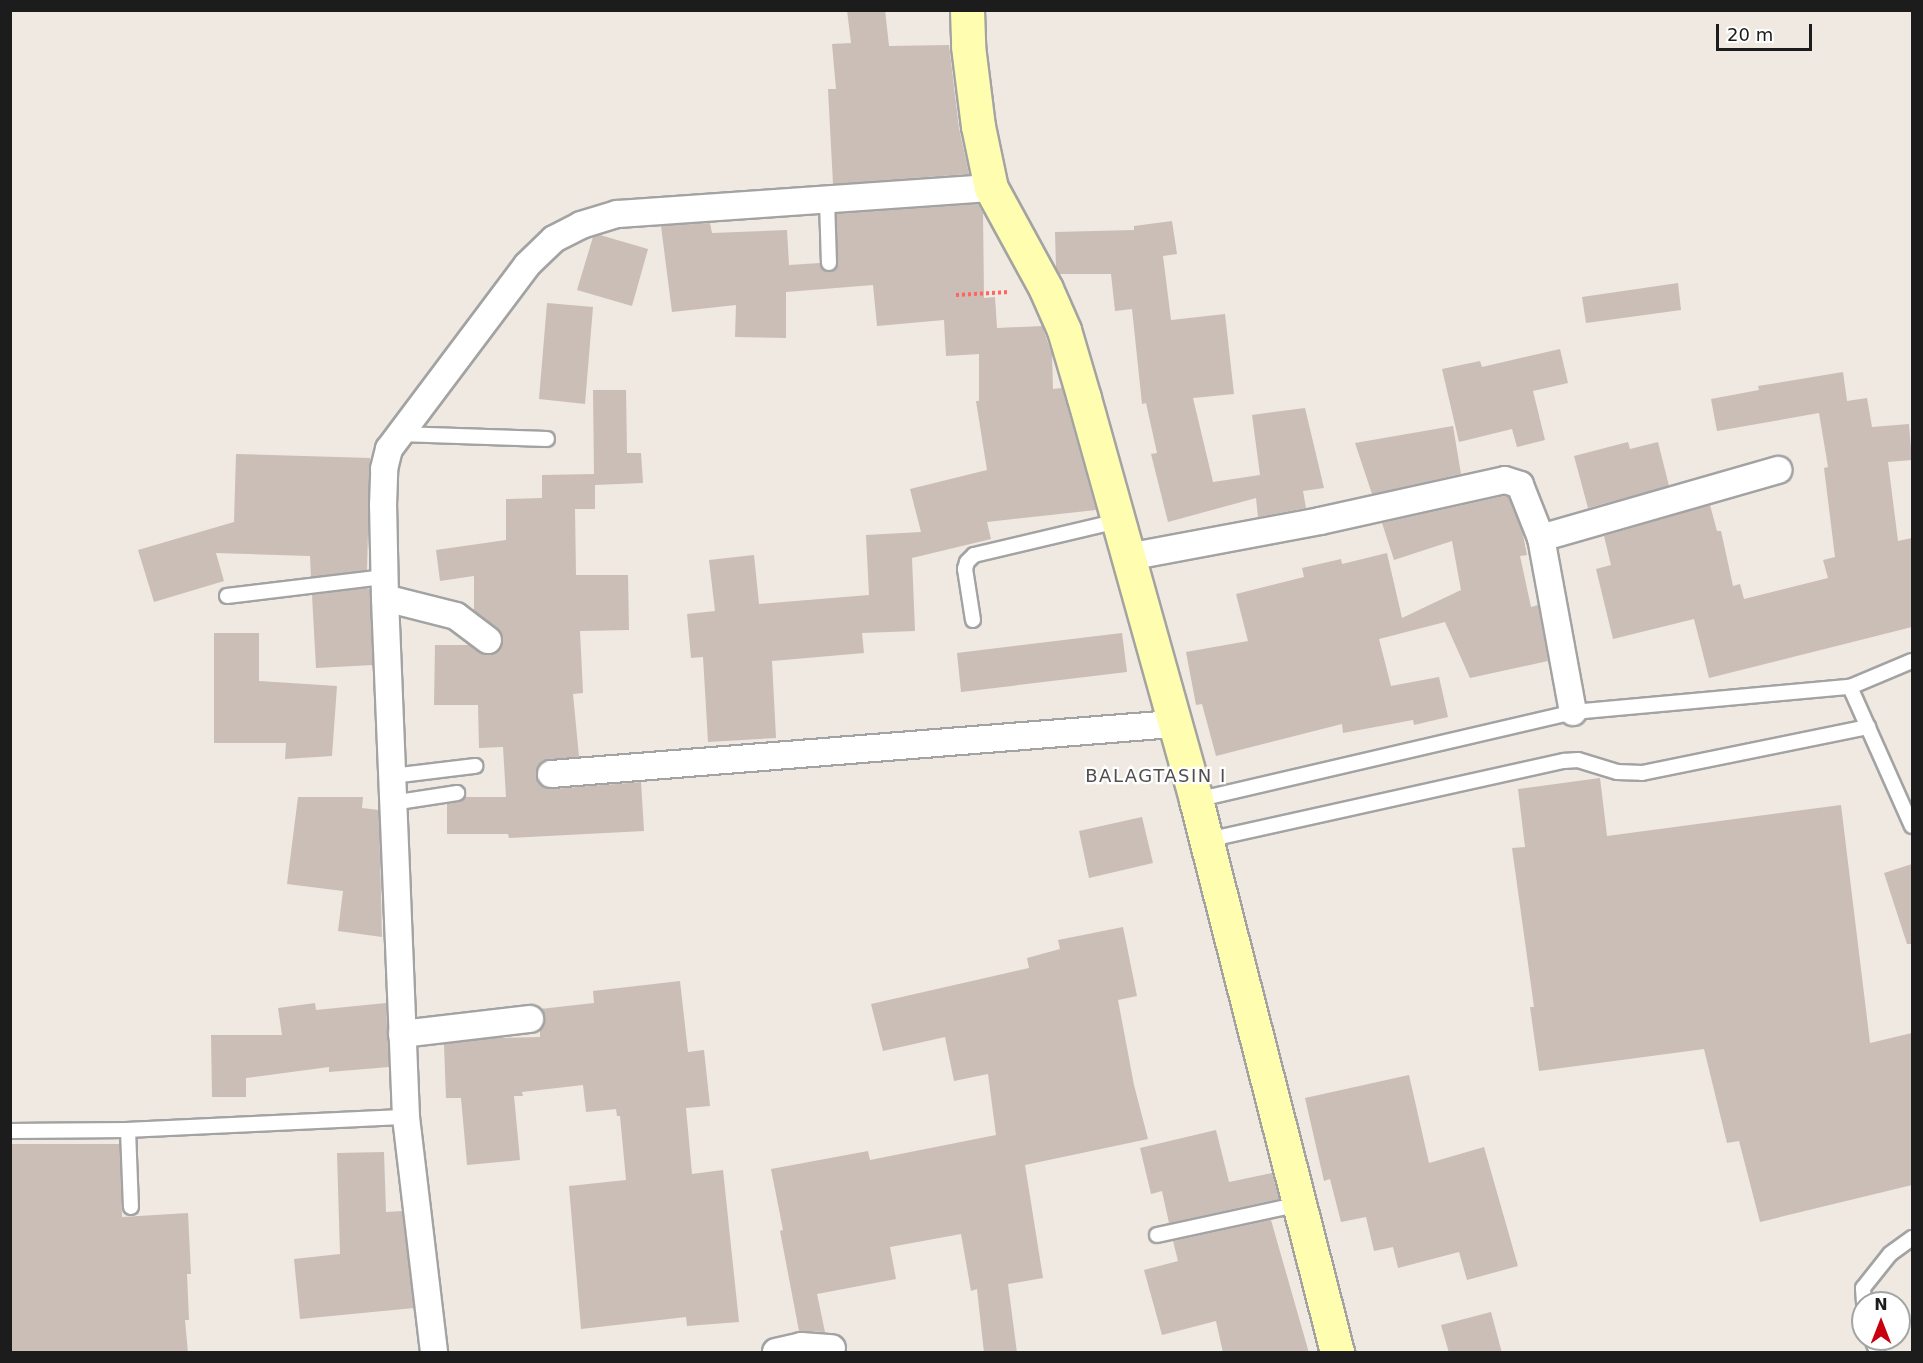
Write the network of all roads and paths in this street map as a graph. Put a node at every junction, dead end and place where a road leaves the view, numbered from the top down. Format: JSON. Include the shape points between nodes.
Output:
{"nodes":[{"id":1,"x":968,"y":10,"type":"edge"},
{"id":2,"x":991,"y":188,"type":"junction"},
{"id":3,"x":827,"y":200,"type":"junction"},
{"id":4,"x":829,"y":263,"type":"dead end"},
{"id":5,"x":1046,"y":289,"type":"junction"},
{"id":6,"x":956,"y":295,"type":"dead end"},
{"id":7,"x":399,"y":434,"type":"junction"},
{"id":8,"x":548,"y":439,"type":"dead end"},
{"id":9,"x":1778,"y":470,"type":"dead end"},
{"id":10,"x":1118,"y":521,"type":"junction"},
{"id":11,"x":1540,"y":538,"type":"junction"},
{"id":12,"x":1128,"y":557,"type":"junction"},
{"id":13,"x":385,"y":587,"type":"junction"},
{"id":14,"x":227,"y":596,"type":"dead end"},
{"id":15,"x":973,"y":620,"type":"dead end"},
{"id":16,"x":488,"y":640,"type":"dead end"},
{"id":17,"x":1912,"y":661,"type":"edge"},
{"id":18,"x":1850,"y":687,"type":"junction"},
{"id":19,"x":1573,"y":712,"type":"junction"},
{"id":20,"x":1173,"y":724,"type":"junction"},
{"id":21,"x":1868,"y":727,"type":"junction"},
{"id":22,"x":475,"y":765,"type":"dead end"},
{"id":23,"x":551,"y":774,"type":"dead end"},
{"id":24,"x":392,"y":776,"type":"junction"},
{"id":25,"x":457,"y":793,"type":"dead end"},
{"id":26,"x":1196,"y":800,"type":"junction"},
{"id":27,"x":392,"y":803,"type":"junction"},
{"id":28,"x":1912,"y":826,"type":"edge"},
{"id":29,"x":1207,"y":840,"type":"junction"},
{"id":30,"x":530,"y":1019,"type":"dead end"},
{"id":31,"x":402,"y":1034,"type":"junction"},
{"id":32,"x":406,"y":1117,"type":"junction"},
{"id":33,"x":128,"y":1130,"type":"junction"},
{"id":34,"x":10,"y":1131,"type":"edge"},
{"id":35,"x":1300,"y":1204,"type":"junction"},
{"id":36,"x":131,"y":1207,"type":"dead end"},
{"id":37,"x":1157,"y":1235,"type":"dead end"},
{"id":38,"x":1912,"y":1238,"type":"edge"},
{"id":39,"x":1863,"y":1291,"type":"edge"},
{"id":40,"x":832,"y":1348,"type":"dead end"},
{"id":41,"x":434,"y":1353,"type":"edge"},
{"id":42,"x":776,"y":1353,"type":"edge"},
{"id":43,"x":1337,"y":1353,"type":"edge"}],
"edges":[{"from":1,"to":2,"type":"street","via":[[968,46],[978,126]]},
{"from":2,"to":3,"type":"street"},
{"from":2,"to":5,"type":"street"},
{"from":3,"to":4,"type":"lane"},
{"from":3,"to":7,"type":"street","via":[[616,214],[554,239],[527,265]]},
{"from":5,"to":6,"type":"path"},
{"from":5,"to":10,"type":"street","via":[[1064,330]]},
{"from":7,"to":8,"type":"lane"},
{"from":7,"to":13,"type":"street","via":[[389,449],[384,469]]},
{"from":9,"to":11,"type":"street"},
{"from":10,"to":12,"type":"street"},
{"from":10,"to":15,"type":"lane","via":[[974,555],[965,569]]},
{"from":11,"to":12,"type":"street","via":[[1520,485],[1505,480]]},
{"from":11,"to":19,"type":"street"},
{"from":12,"to":20,"type":"street"},
{"from":13,"to":14,"type":"lane"},
{"from":13,"to":16,"type":"street","via":[[456,616]]},
{"from":13,"to":24,"type":"street"},
{"from":17,"to":18,"type":"lane"},
{"from":18,"to":19,"type":"lane"},
{"from":18,"to":21,"type":"lane"},
{"from":19,"to":26,"type":"lane"},
{"from":20,"to":23,"type":"street"},
{"from":20,"to":26,"type":"street"},
{"from":21,"to":28,"type":"lane"},
{"from":21,"to":29,"type":"lane","via":[[1642,773],[1617,772],[1578,760],[1564,761]]},
{"from":22,"to":24,"type":"lane"},
{"from":24,"to":27,"type":"street"},
{"from":25,"to":27,"type":"lane"},
{"from":26,"to":29,"type":"street"},
{"from":27,"to":31,"type":"street"},
{"from":29,"to":35,"type":"street"},
{"from":30,"to":31,"type":"street"},
{"from":31,"to":32,"type":"street"},
{"from":32,"to":33,"type":"lane"},
{"from":32,"to":41,"type":"street"},
{"from":33,"to":34,"type":"lane"},
{"from":33,"to":36,"type":"lane"},
{"from":35,"to":37,"type":"lane"},
{"from":35,"to":43,"type":"street"},
{"from":38,"to":39,"type":"lane","via":[[1890,1254]]},
{"from":40,"to":42,"type":"street","via":[[801,1346]]}]}
